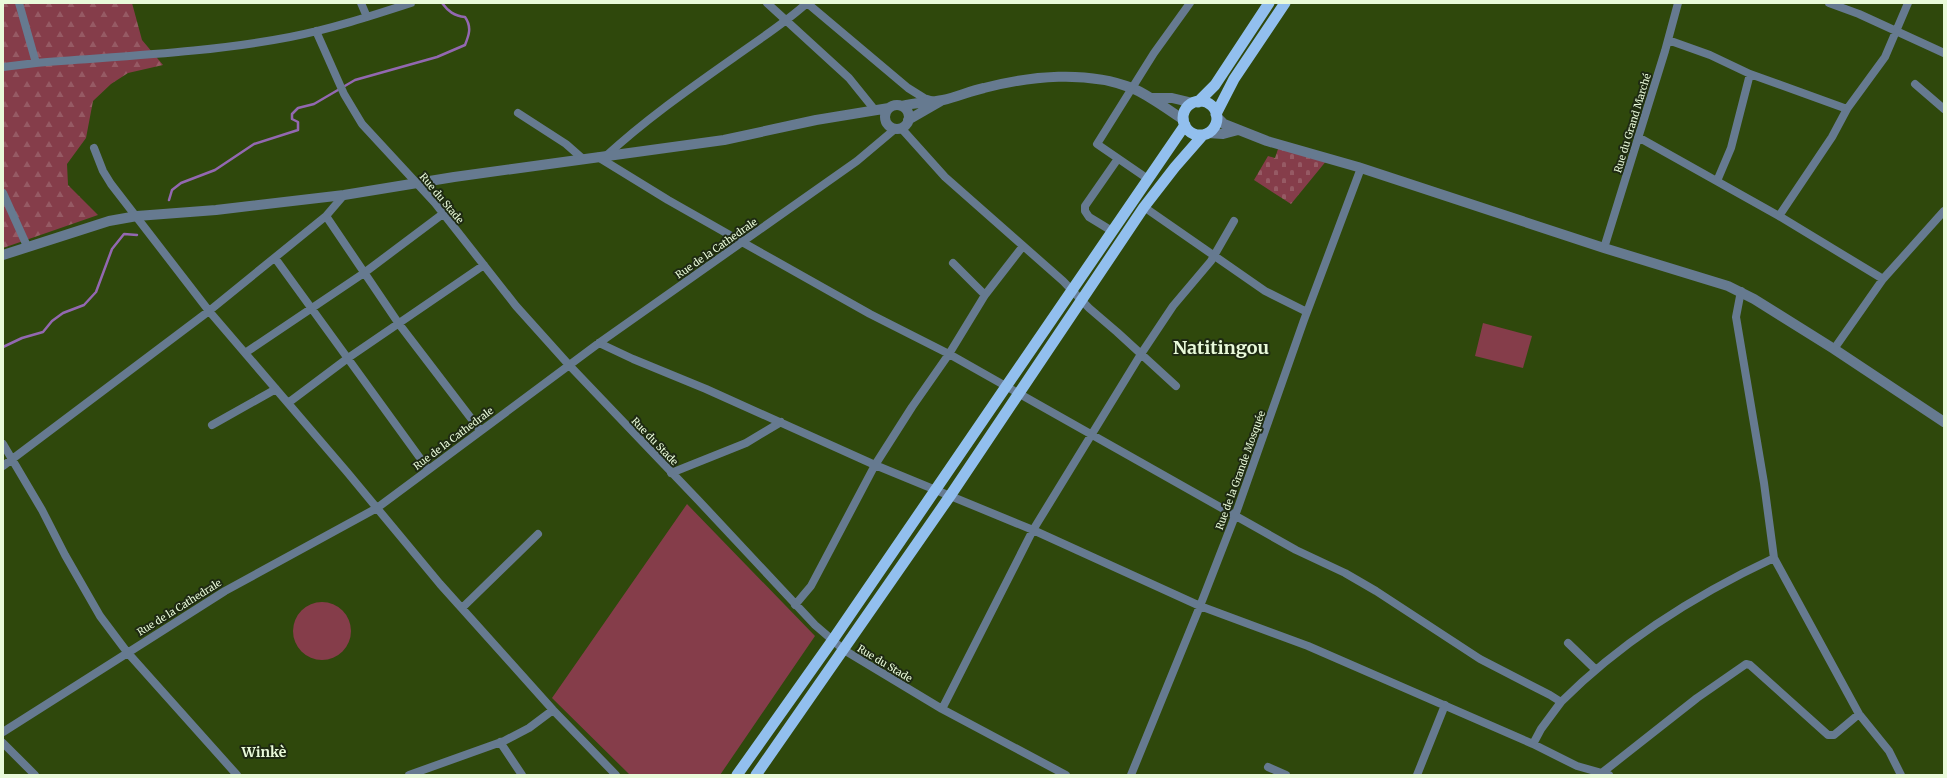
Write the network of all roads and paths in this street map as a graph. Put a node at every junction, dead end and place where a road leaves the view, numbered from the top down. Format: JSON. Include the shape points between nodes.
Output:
{"nodes":[{"id":1,"x":18,"y":3,"type":"edge"},
{"id":2,"x":361,"y":3,"type":"edge"},
{"id":3,"x":411,"y":3,"type":"edge"},
{"id":4,"x":767,"y":3,"type":"edge"},
{"id":5,"x":807,"y":3,"type":"edge"},
{"id":6,"x":1190,"y":3,"type":"edge"},
{"id":7,"x":1678,"y":3,"type":"edge"},
{"id":8,"x":1829,"y":3,"type":"edge"},
{"id":9,"x":1908,"y":3,"type":"edge"},
{"id":10,"x":1277,"y":5,"type":"edge"},
{"id":11,"x":367,"y":18,"type":"junction"},
{"id":12,"x":787,"y":21,"type":"junction"},
{"id":13,"x":316,"y":31,"type":"junction"},
{"id":14,"x":1895,"y":31,"type":"junction"},
{"id":15,"x":1668,"y":40,"type":"junction"},
{"id":16,"x":1944,"y":53,"type":"edge"},
{"id":17,"x":36,"y":63,"type":"junction"},
{"id":18,"x":3,"y":67,"type":"edge"},
{"id":19,"x":1750,"y":74,"type":"junction"},
{"id":20,"x":1915,"y":84,"type":"dead end"},
{"id":21,"x":1132,"y":89,"type":"junction"},
{"id":22,"x":1151,"y":98,"type":"junction"},
{"id":23,"x":938,"y":100,"type":"junction"},
{"id":24,"x":1196,"y":102,"type":"junction"},
{"id":25,"x":900,"y":106,"type":"junction"},
{"id":26,"x":889,"y":108,"type":"junction"},
{"id":27,"x":874,"y":109,"type":"junction"},
{"id":28,"x":1847,"y":109,"type":"junction"},
{"id":29,"x":1944,"y":109,"type":"edge"},
{"id":30,"x":518,"y":113,"type":"dead end"},
{"id":31,"x":1216,"y":115,"type":"junction"},
{"id":32,"x":908,"y":120,"type":"junction"},
{"id":33,"x":1184,"y":122,"type":"junction"},
{"id":34,"x":898,"y":128,"type":"junction"},
{"id":35,"x":1238,"y":130,"type":"junction"},
{"id":36,"x":1205,"y":134,"type":"junction"},
{"id":37,"x":1638,"y":137,"type":"junction"},
{"id":38,"x":94,"y":148,"type":"dead end"},
{"id":39,"x":602,"y":157,"type":"junction"},
{"id":40,"x":583,"y":159,"type":"junction"},
{"id":41,"x":1117,"y":160,"type":"junction"},
{"id":42,"x":1362,"y":168,"type":"junction"},
{"id":43,"x":1148,"y":179,"type":"junction"},
{"id":44,"x":1716,"y":181,"type":"junction"},
{"id":45,"x":418,"y":183,"type":"junction"},
{"id":46,"x":3,"y":194,"type":"edge"},
{"id":47,"x":344,"y":196,"type":"junction"},
{"id":48,"x":1144,"y":207,"type":"junction"},
{"id":49,"x":1944,"y":211,"type":"edge"},
{"id":50,"x":444,"y":213,"type":"junction"},
{"id":51,"x":136,"y":216,"type":"junction"},
{"id":52,"x":326,"y":216,"type":"junction"},
{"id":53,"x":1779,"y":216,"type":"junction"},
{"id":54,"x":1234,"y":221,"type":"dead end"},
{"id":55,"x":1112,"y":231,"type":"junction"},
{"id":56,"x":742,"y":242,"type":"junction"},
{"id":57,"x":27,"y":246,"type":"junction"},
{"id":58,"x":1023,"y":246,"type":"junction"},
{"id":59,"x":1604,"y":248,"type":"junction"},
{"id":60,"x":3,"y":255,"type":"edge"},
{"id":61,"x":1212,"y":256,"type":"junction"},
{"id":62,"x":275,"y":258,"type":"junction"},
{"id":63,"x":952,"y":263,"type":"dead end"},
{"id":64,"x":484,"y":265,"type":"junction"},
{"id":65,"x":364,"y":272,"type":"junction"},
{"id":66,"x":1883,"y":279,"type":"junction"},
{"id":67,"x":1072,"y":291,"type":"junction"},
{"id":68,"x":1741,"y":291,"type":"junction"},
{"id":69,"x":985,"y":295,"type":"junction"},
{"id":70,"x":1081,"y":301,"type":"junction"},
{"id":71,"x":310,"y":307,"type":"junction"},
{"id":72,"x":209,"y":311,"type":"junction"},
{"id":73,"x":1308,"y":312,"type":"junction"},
{"id":74,"x":399,"y":324,"type":"junction"},
{"id":75,"x":600,"y":343,"type":"junction"},
{"id":76,"x":1834,"y":348,"type":"junction"},
{"id":77,"x":245,"y":353,"type":"junction"},
{"id":78,"x":949,"y":354,"type":"junction"},
{"id":79,"x":1141,"y":354,"type":"junction"},
{"id":80,"x":348,"y":358,"type":"junction"},
{"id":81,"x":569,"y":365,"type":"junction"},
{"id":82,"x":1176,"y":386,"type":"dead end"},
{"id":83,"x":1004,"y":387,"type":"junction"},
{"id":84,"x":276,"y":389,"type":"junction"},
{"id":85,"x":1018,"y":394,"type":"junction"},
{"id":86,"x":288,"y":403,"type":"junction"},
{"id":87,"x":781,"y":422,"type":"junction"},
{"id":88,"x":1944,"y":422,"type":"edge"},
{"id":89,"x":212,"y":425,"type":"dead end"},
{"id":90,"x":480,"y":430,"type":"junction"},
{"id":91,"x":1091,"y":435,"type":"junction"},
{"id":92,"x":3,"y":444,"type":"edge"},
{"id":93,"x":12,"y":459,"type":"junction"},
{"id":94,"x":875,"y":465,"type":"junction"},
{"id":95,"x":3,"y":466,"type":"edge"},
{"id":96,"x":428,"y":469,"type":"junction"},
{"id":97,"x":671,"y":472,"type":"junction"},
{"id":98,"x":934,"y":490,"type":"junction"},
{"id":99,"x":950,"y":496,"type":"junction"},
{"id":100,"x":377,"y":508,"type":"junction"},
{"id":101,"x":1235,"y":516,"type":"junction"},
{"id":102,"x":1032,"y":530,"type":"junction"},
{"id":103,"x":538,"y":534,"type":"dead end"},
{"id":104,"x":1774,"y":558,"type":"junction"},
{"id":105,"x":795,"y":605,"type":"junction"},
{"id":106,"x":1200,"y":606,"type":"junction"},
{"id":107,"x":462,"y":608,"type":"junction"},
{"id":108,"x":832,"y":640,"type":"junction"},
{"id":109,"x":1568,"y":644,"type":"dead end"},
{"id":110,"x":844,"y":650,"type":"junction"},
{"id":111,"x":127,"y":652,"type":"junction"},
{"id":112,"x":1594,"y":669,"type":"junction"},
{"id":113,"x":1561,"y":702,"type":"junction"},
{"id":114,"x":1444,"y":705,"type":"junction"},
{"id":115,"x":942,"y":709,"type":"junction"},
{"id":116,"x":553,"y":710,"type":"junction"},
{"id":117,"x":1859,"y":714,"type":"junction"},
{"id":118,"x":3,"y":732,"type":"edge"},
{"id":119,"x":500,"y":742,"type":"junction"},
{"id":120,"x":3,"y":743,"type":"edge"},
{"id":121,"x":1532,"y":744,"type":"junction"},
{"id":122,"x":1268,"y":767,"type":"dead end"},
{"id":123,"x":1606,"y":774,"type":"edge"},
{"id":124,"x":35,"y":775,"type":"edge"},
{"id":125,"x":237,"y":775,"type":"edge"},
{"id":126,"x":409,"y":775,"type":"edge"},
{"id":127,"x":522,"y":775,"type":"edge"},
{"id":128,"x":616,"y":775,"type":"edge"},
{"id":129,"x":737,"y":775,"type":"edge"},
{"id":130,"x":756,"y":775,"type":"edge"},
{"id":131,"x":1066,"y":775,"type":"edge"},
{"id":132,"x":1131,"y":775,"type":"edge"},
{"id":133,"x":1286,"y":775,"type":"edge"},
{"id":134,"x":1417,"y":775,"type":"edge"},
{"id":135,"x":1901,"y":775,"type":"edge"}],
"edges":[{"from":1,"to":17,"type":"street"},
{"from":2,"to":11,"type":"street"},
{"from":3,"to":11,"type":"street"},
{"from":4,"to":12,"type":"street"},
{"from":5,"to":12,"type":"street"},
{"from":5,"to":23,"type":"street","via":[[908,88],[924,98]]},
{"from":6,"to":21,"type":"street"},
{"from":7,"to":15,"type":"street","name":"Rue du Grand Marché"},
{"from":8,"to":14,"type":"street"},
{"from":9,"to":14,"type":"street"},
{"from":10,"to":24,"type":"highway","via":[[1214,85]]},
{"from":10,"to":31,"type":"highway"},
{"from":11,"to":13,"type":"street"},
{"from":12,"to":27,"type":"street","via":[[849,78]]},
{"from":12,"to":39,"type":"street","via":[[717,69]]},
{"from":13,"to":17,"type":"street","via":[[214,49]]},
{"from":13,"to":45,"type":"street","name":"Rue du Stade","via":[[340,86],[362,124]]},
{"from":14,"to":16,"type":"street"},
{"from":14,"to":28,"type":"street","via":[[1885,58]]},
{"from":15,"to":19,"type":"street","via":[[1710,55]]},
{"from":15,"to":37,"type":"street","name":"Rue du Grand Marché"},
{"from":17,"to":18,"type":"street"},
{"from":19,"to":28,"type":"street"},
{"from":19,"to":44,"type":"street","via":[[1731,148]]},
{"from":20,"to":29,"type":"street"},
{"from":21,"to":22,"type":"street"},
{"from":21,"to":23,"type":"street","via":[[1105,80],[1061,78],[1005,84]]},
{"from":21,"to":41,"type":"street","via":[[1097,144]]},
{"from":22,"to":24,"type":"street"},
{"from":22,"to":33,"type":"street"},
{"from":23,"to":25,"type":"street"},
{"from":23,"to":32,"type":"street"},
{"from":24,"to":31,"type":"highway","via":[[1212,106]]},
{"from":24,"to":33,"type":"highway","via":[[1185,112]]},
{"from":25,"to":26,"type":"street"},
{"from":25,"to":32,"type":"street","via":[[908,113]]},
{"from":26,"to":27,"type":"street"},
{"from":26,"to":34,"type":"street","via":[[885,117],[890,126]]},
{"from":27,"to":39,"type":"street","via":[[724,140]]},
{"from":28,"to":53,"type":"street","via":[[1832,137]]},
{"from":30,"to":40,"type":"street","via":[[566,144]]},
{"from":31,"to":35,"type":"street","via":[[1224,124]]},
{"from":31,"to":36,"type":"highway","via":[[1215,125]]},
{"from":32,"to":34,"type":"street"},
{"from":33,"to":36,"type":"highway","via":[[1194,134]]},
{"from":33,"to":43,"type":"highway"},
{"from":34,"to":56,"type":"street","name":"Rue de la Cathedrale","via":[[857,161]]},
{"from":34,"to":58,"type":"street","via":[[945,177]]},
{"from":35,"to":36,"type":"street","via":[[1224,134]]},
{"from":35,"to":42,"type":"street"},
{"from":36,"to":48,"type":"highway","via":[[1175,166]]},
{"from":37,"to":44,"type":"street"},
{"from":37,"to":59,"type":"street","name":"Rue du Grand Marché"},
{"from":38,"to":51,"type":"street","via":[[103,171]]},
{"from":39,"to":40,"type":"street"},
{"from":39,"to":56,"type":"street","via":[[668,200]]},
{"from":40,"to":45,"type":"street"},
{"from":41,"to":43,"type":"street"},
{"from":41,"to":55,"type":"street","via":[[1084,211]]},
{"from":42,"to":59,"type":"street"},
{"from":42,"to":73,"type":"street","name":"Rue de la Grande Mosquée"},
{"from":43,"to":55,"type":"highway"},
{"from":44,"to":53,"type":"street"},
{"from":45,"to":47,"type":"street"},
{"from":45,"to":50,"type":"street","name":"Rue du Stade"},
{"from":46,"to":57,"type":"street"},
{"from":47,"to":51,"type":"street"},
{"from":47,"to":52,"type":"street"},
{"from":48,"to":61,"type":"street"},
{"from":48,"to":70,"type":"highway"},
{"from":49,"to":66,"type":"street"},
{"from":50,"to":64,"type":"street","name":"Rue du Stade"},
{"from":50,"to":65,"type":"street"},
{"from":51,"to":57,"type":"street","via":[[109,221]]},
{"from":51,"to":72,"type":"street"},
{"from":52,"to":62,"type":"street"},
{"from":52,"to":65,"type":"street"},
{"from":53,"to":66,"type":"street"},
{"from":54,"to":61,"type":"street"},
{"from":55,"to":67,"type":"highway"},
{"from":56,"to":75,"type":"street","name":"Rue de la Cathedrale"},
{"from":56,"to":78,"type":"street","via":[[870,314]]},
{"from":57,"to":60,"type":"street"},
{"from":58,"to":67,"type":"street"},
{"from":58,"to":69,"type":"street"},
{"from":59,"to":68,"type":"street"},
{"from":61,"to":73,"type":"street","via":[[1265,291]]},
{"from":61,"to":79,"type":"street","via":[[1201,274],[1173,306]]},
{"from":62,"to":71,"type":"street"},
{"from":62,"to":72,"type":"street"},
{"from":63,"to":69,"type":"street"},
{"from":64,"to":74,"type":"street"},
{"from":64,"to":81,"type":"street","name":"Rue du Stade","via":[[516,306]]},
{"from":65,"to":71,"type":"street"},
{"from":65,"to":74,"type":"street"},
{"from":66,"to":76,"type":"street"},
{"from":67,"to":70,"type":"street"},
{"from":67,"to":83,"type":"highway"},
{"from":68,"to":76,"type":"street"},
{"from":68,"to":104,"type":"street","via":[[1736,317]]},
{"from":69,"to":78,"type":"street"},
{"from":70,"to":79,"type":"street"},
{"from":70,"to":85,"type":"highway"},
{"from":71,"to":77,"type":"street"},
{"from":71,"to":80,"type":"street"},
{"from":72,"to":77,"type":"street"},
{"from":72,"to":93,"type":"street"},
{"from":73,"to":101,"type":"street","name":"Rue de la Grande Mosquée"},
{"from":74,"to":80,"type":"street"},
{"from":74,"to":90,"type":"street"},
{"from":75,"to":81,"type":"street","name":"Rue de la Cathedrale"},
{"from":75,"to":87,"type":"street","via":[[633,360]]},
{"from":76,"to":88,"type":"street"},
{"from":77,"to":84,"type":"street"},
{"from":78,"to":83,"type":"street"},
{"from":78,"to":94,"type":"street"},
{"from":79,"to":82,"type":"street"},
{"from":79,"to":91,"type":"street"},
{"from":80,"to":86,"type":"street"},
{"from":80,"to":96,"type":"street"},
{"from":81,"to":90,"type":"street","name":"Rue de la Cathedrale"},
{"from":81,"to":97,"type":"street","name":"Rue du Stade"},
{"from":83,"to":85,"type":"street"},
{"from":83,"to":98,"type":"highway"},
{"from":84,"to":86,"type":"street"},
{"from":84,"to":89,"type":"street"},
{"from":85,"to":91,"type":"street"},
{"from":85,"to":99,"type":"highway"},
{"from":86,"to":100,"type":"street"},
{"from":87,"to":94,"type":"street"},
{"from":87,"to":97,"type":"street","via":[[746,444]]},
{"from":90,"to":96,"type":"street","name":"Rue de la Cathedrale"},
{"from":91,"to":101,"type":"street"},
{"from":91,"to":102,"type":"street"},
{"from":92,"to":93,"type":"street"},
{"from":93,"to":95,"type":"street"},
{"from":93,"to":111,"type":"street","via":[[86,594]]},
{"from":94,"to":98,"type":"street"},
{"from":94,"to":105,"type":"street","via":[[811,586]]},
{"from":96,"to":100,"type":"street","name":"Rue de la Cathedrale"},
{"from":97,"to":105,"type":"street","name":"Rue du Stade"},
{"from":98,"to":99,"type":"street"},
{"from":98,"to":108,"type":"highway"},
{"from":99,"to":102,"type":"street"},
{"from":99,"to":110,"type":"highway"},
{"from":100,"to":107,"type":"street"},
{"from":100,"to":111,"type":"street","name":"Rue de la Cathedrale","via":[[225,590]]},
{"from":101,"to":106,"type":"street","name":"Rue de la Grande Mosquée"},
{"from":101,"to":113,"type":"street","via":[[1296,550],[1351,576],[1480,659]]},
{"from":102,"to":106,"type":"street"},
{"from":102,"to":115,"type":"street"},
{"from":103,"to":107,"type":"street"},
{"from":104,"to":112,"type":"street","via":[[1719,585],[1668,615]]},
{"from":104,"to":117,"type":"street"},
{"from":105,"to":108,"type":"street","name":"Rue du Stade"},
{"from":106,"to":114,"type":"street","via":[[1308,646]]},
{"from":106,"to":132,"type":"street","name":"Rue de la Grande Mosquée"},
{"from":107,"to":116,"type":"street"},
{"from":108,"to":110,"type":"street","name":"Rue du Stade"},
{"from":108,"to":129,"type":"highway"},
{"from":109,"to":112,"type":"street"},
{"from":110,"to":115,"type":"street","name":"Rue du Stade"},
{"from":110,"to":130,"type":"highway"},
{"from":111,"to":118,"type":"street","name":"Rue de la Cathedrale"},
{"from":111,"to":125,"type":"street"},
{"from":112,"to":113,"type":"street"},
{"from":113,"to":121,"type":"street"},
{"from":114,"to":121,"type":"street"},
{"from":114,"to":134,"type":"street"},
{"from":115,"to":131,"type":"street","name":"Rue du Stade"},
{"from":116,"to":119,"type":"street","via":[[529,728]]},
{"from":116,"to":128,"type":"street"},
{"from":117,"to":123,"type":"street","via":[[1834,735],[1828,735],[1746,664],[1697,698]]},
{"from":117,"to":135,"type":"street","via":[[1889,751]]},
{"from":119,"to":126,"type":"street"},
{"from":119,"to":127,"type":"street"},
{"from":120,"to":124,"type":"street"},
{"from":121,"to":123,"type":"street","via":[[1577,766]]},
{"from":122,"to":133,"type":"street"}]}
